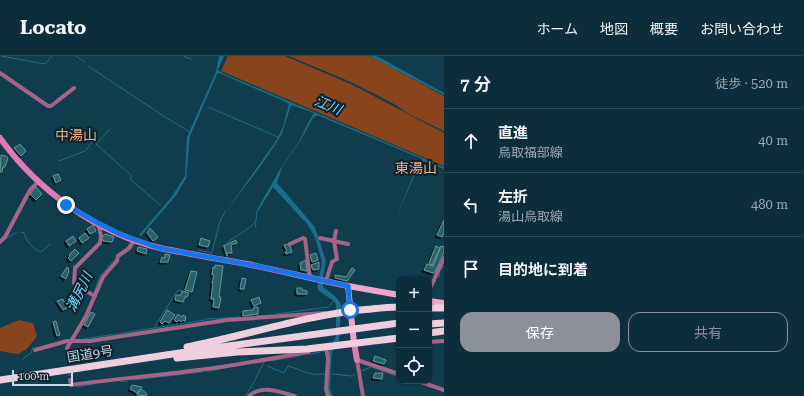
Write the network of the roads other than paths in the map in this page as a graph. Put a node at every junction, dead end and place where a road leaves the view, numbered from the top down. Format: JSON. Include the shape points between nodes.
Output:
{"nodes":[{"id":1,"x":0,"y":73,"type":"edge"},
{"id":2,"x":74,"y":88,"type":"dead end"},
{"id":3,"x":0,"y":138,"type":"edge"},
{"id":4,"x":38,"y":182,"type":"junction"},
{"id":5,"x":98,"y":223,"type":"junction"},
{"id":6,"x":336,"y":231,"type":"dead end"},
{"id":7,"x":320,"y":238,"type":"dead end"},
{"id":8,"x":135,"y":240,"type":"junction"},
{"id":9,"x":334,"y":241,"type":"junction"},
{"id":10,"x":0,"y":242,"type":"edge"},
{"id":11,"x":290,"y":244,"type":"dead end"},
{"id":12,"x":348,"y":244,"type":"dead end"},
{"id":13,"x":444,"y":258,"type":"edge"},
{"id":14,"x":310,"y":278,"type":"junction"},
{"id":15,"x":326,"y":281,"type":"junction"},
{"id":16,"x":432,"y":284,"type":"edge"},
{"id":17,"x":348,"y":286,"type":"junction"},
{"id":18,"x":396,"y":294,"type":"edge"},
{"id":19,"x":95,"y":296,"type":"junction"},
{"id":20,"x":432,"y":301,"type":"edge"},
{"id":21,"x":444,"y":303,"type":"edge"},
{"id":22,"x":396,"y":307,"type":"edge"},
{"id":23,"x":432,"y":308,"type":"edge"},
{"id":24,"x":444,"y":308,"type":"edge"},
{"id":25,"x":346,"y":311,"type":"junction"},
{"id":26,"x":332,"y":313,"type":"junction"},
{"id":27,"x":432,"y":320,"type":"edge"},
{"id":28,"x":444,"y":320,"type":"edge"},
{"id":29,"x":444,"y":323,"type":"edge"},
{"id":30,"x":396,"y":324,"type":"edge"},
{"id":31,"x":432,"y":324,"type":"edge"},
{"id":32,"x":396,"y":327,"type":"edge"},
{"id":33,"x":362,"y":330,"type":"junction"},
{"id":34,"x":444,"y":331,"type":"edge"},
{"id":35,"x":432,"y":333,"type":"edge"},
{"id":36,"x":396,"y":338,"type":"edge"},
{"id":37,"x":444,"y":341,"type":"edge"},
{"id":38,"x":71,"y":342,"type":"junction"},
{"id":39,"x":432,"y":342,"type":"edge"},
{"id":40,"x":354,"y":343,"type":"junction"},
{"id":41,"x":328,"y":346,"type":"junction"},
{"id":42,"x":67,"y":348,"type":"tunnel mouth"},
{"id":43,"x":35,"y":350,"type":"dead end"},
{"id":44,"x":137,"y":359,"type":"junction"},
{"id":45,"x":357,"y":360,"type":"junction"},
{"id":46,"x":396,"y":373,"type":"edge"},
{"id":47,"x":0,"y":380,"type":"edge"},
{"id":48,"x":70,"y":380,"type":"dead end"},
{"id":49,"x":427,"y":384,"type":"edge"},
{"id":50,"x":444,"y":390,"type":"edge"},
{"id":51,"x":249,"y":396,"type":"edge"},
{"id":52,"x":295,"y":396,"type":"edge"},
{"id":53,"x":328,"y":396,"type":"edge"},
{"id":54,"x":363,"y":396,"type":"edge"}],
"edges":[{"from":1,"to":2,"type":"street","via":[[48,106]]},
{"from":3,"to":4,"type":"main road"},
{"from":4,"to":5,"type":"main road","via":[[66,205]]},
{"from":4,"to":10,"type":"street","via":[[30,190]]},
{"from":5,"to":8,"type":"main road"},
{"from":5,"to":19,"type":"street","via":[[100,243],[75,268],[74,282]]},
{"from":6,"to":9,"type":"street"},
{"from":7,"to":9,"type":"street"},
{"from":8,"to":14,"type":"main road","via":[[159,248]]},
{"from":8,"to":19,"type":"street","via":[[118,256],[103,278]]},
{"from":9,"to":12,"type":"street"},
{"from":9,"to":15,"type":"street","via":[[337,259],[332,262]]},
{"from":11,"to":14,"type":"street","via":[[306,239]]},
{"from":13,"to":16,"type":"street"},
{"from":14,"to":15,"type":"main road"},
{"from":15,"to":17,"type":"main road"},
{"from":17,"to":18,"type":"main road"},
{"from":17,"to":25,"type":"main road"},
{"from":19,"to":38,"type":"street"},
{"from":20,"to":21,"type":"main road"},
{"from":22,"to":25,"type":"highway"},
{"from":23,"to":24,"type":"highway"},
{"from":25,"to":26,"type":"highway"},
{"from":25,"to":40,"type":"main road"},
{"from":26,"to":38,"type":"street","via":[[227,320]]},
{"from":26,"to":44,"type":"highway"},
{"from":27,"to":28,"type":"highway"},
{"from":29,"to":31,"type":"highway"},
{"from":30,"to":33,"type":"highway"},
{"from":32,"to":33,"type":"highway"},
{"from":33,"to":44,"type":"highway"},
{"from":34,"to":35,"type":"highway"},
{"from":36,"to":40,"type":"highway"},
{"from":37,"to":39,"type":"street"},
{"from":38,"to":42,"type":"street"},
{"from":38,"to":43,"type":"street"},
{"from":40,"to":41,"type":"highway"},
{"from":40,"to":45,"type":"main road"},
{"from":41,"to":44,"type":"highway","via":[[160,360]]},
{"from":41,"to":48,"type":"street","via":[[323,349],[199,370],[70,384]]},
{"from":41,"to":53,"type":"street"},
{"from":44,"to":47,"type":"highway","name":"国道9号"},
{"from":45,"to":46,"type":"street"},
{"from":45,"to":54,"type":"street"},
{"from":49,"to":50,"type":"street"},
{"from":51,"to":52,"type":"street","via":[[255,391],[273,390]]}]}
